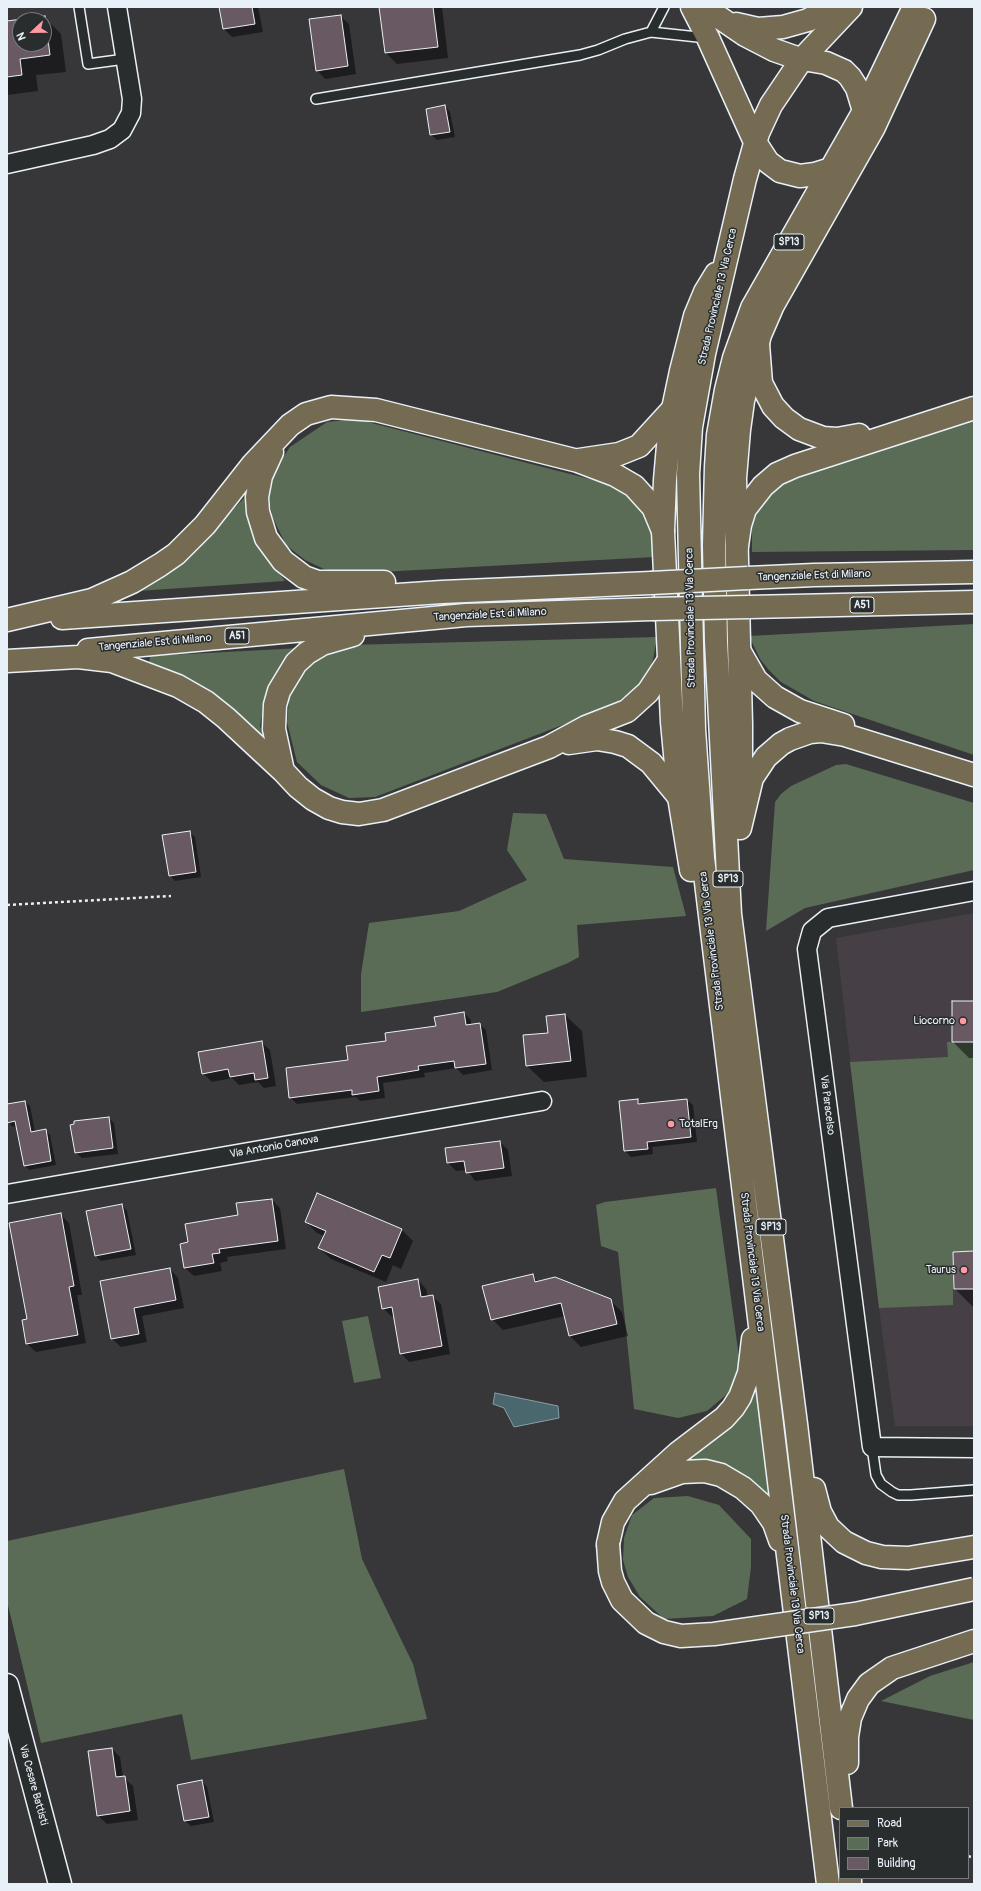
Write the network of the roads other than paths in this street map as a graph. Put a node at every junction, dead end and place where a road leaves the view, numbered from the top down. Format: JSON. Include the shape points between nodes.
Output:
{"nodes":[{"id":1,"x":79,"y":7,"type":"edge"},
{"id":2,"x":117,"y":7,"type":"edge"},
{"id":3,"x":664,"y":7,"type":"edge"},
{"id":4,"x":692,"y":7,"type":"edge"},
{"id":5,"x":704,"y":7,"type":"edge"},
{"id":6,"x":832,"y":7,"type":"edge"},
{"id":7,"x":851,"y":7,"type":"edge"},
{"id":8,"x":914,"y":7,"type":"edge"},
{"id":9,"x":930,"y":7,"type":"edge"},
{"id":10,"x":722,"y":20,"type":"junction"},
{"id":11,"x":650,"y":32,"type":"junction"},
{"id":12,"x":708,"y":38,"type":"junction"},
{"id":13,"x":125,"y":59,"type":"junction"},
{"id":14,"x":802,"y":59,"type":"junction"},
{"id":15,"x":316,"y":99,"type":"dead end"},
{"id":16,"x":864,"y":111,"type":"junction"},
{"id":17,"x":755,"y":142,"type":"junction"},
{"id":18,"x":7,"y":164,"type":"edge"},
{"id":19,"x":831,"y":169,"type":"junction"},
{"id":20,"x":728,"y":255,"type":"junction"},
{"id":21,"x":758,"y":344,"type":"junction"},
{"id":22,"x":974,"y":398,"type":"edge"},
{"id":23,"x":974,"y":408,"type":"edge"},
{"id":24,"x":672,"y":410,"type":"junction"},
{"id":25,"x":280,"y":435,"type":"junction"},
{"id":26,"x":578,"y":461,"type":"junction"},
{"id":27,"x":663,"y":531,"type":"junction"},
{"id":28,"x":737,"y":546,"type":"junction"},
{"id":29,"x":974,"y":559,"type":"edge"},
{"id":30,"x":974,"y":572,"type":"edge"},
{"id":31,"x":942,"y":573,"type":"junction"},
{"id":32,"x":442,"y":592,"type":"junction"},
{"id":33,"x":974,"y":602,"type":"edge"},
{"id":34,"x":466,"y":615,"type":"junction"},
{"id":35,"x":7,"y":621,"type":"edge"},
{"id":36,"x":740,"y":652,"type":"junction"},
{"id":37,"x":7,"y":657,"type":"edge"},
{"id":38,"x":669,"y":660,"type":"junction"},
{"id":39,"x":7,"y":661,"type":"edge"},
{"id":40,"x":548,"y":747,"type":"junction"},
{"id":41,"x":974,"y":765,"type":"edge"},
{"id":42,"x":283,"y":771,"type":"junction"},
{"id":43,"x":974,"y":775,"type":"edge"},
{"id":44,"x":679,"y":797,"type":"junction"},
{"id":45,"x":740,"y":828,"type":"junction"},
{"id":46,"x":974,"y":891,"type":"edge"},
{"id":47,"x":717,"y":984,"type":"junction"},
{"id":48,"x":745,"y":1031,"type":"junction"},
{"id":49,"x":542,"y":1101,"type":"dead end"},
{"id":50,"x":7,"y":1194,"type":"edge"},
{"id":51,"x":758,"y":1304,"type":"junction"},
{"id":52,"x":796,"y":1424,"type":"junction"},
{"id":53,"x":872,"y":1447,"type":"junction"},
{"id":54,"x":974,"y":1448,"type":"edge"},
{"id":55,"x":974,"y":1490,"type":"edge"},
{"id":56,"x":634,"y":1492,"type":"junction"},
{"id":57,"x":974,"y":1547,"type":"edge"},
{"id":58,"x":792,"y":1582,"type":"junction"},
{"id":59,"x":974,"y":1589,"type":"edge"},
{"id":60,"x":974,"y":1640,"type":"edge"},
{"id":61,"x":7,"y":1685,"type":"edge"},
{"id":62,"x":842,"y":1807,"type":"edge"},
{"id":63,"x":849,"y":1807,"type":"edge"},
{"id":64,"x":60,"y":1884,"type":"edge"},
{"id":65,"x":828,"y":1884,"type":"edge"}],
"edges":[{"from":1,"to":13,"type":"lane","via":[[88,64]]},
{"from":2,"to":13,"type":"street"},
{"from":3,"to":11,"type":"lane"},
{"from":4,"to":12,"type":"main road"},
{"from":5,"to":10,"type":"main road"},
{"from":6,"to":10,"type":"main road","via":[[802,22],[772,28],[748,28]]},
{"from":7,"to":14,"type":"main road","name":"Strada Provinciale 13 Via Cerca","number":"SP13"},
{"from":8,"to":16,"type":"main road","name":"Strada Provinciale 13 Via Cerca","number":"SP13"},
{"from":9,"to":21,"type":"main road","via":[[874,127],[781,288],[767,316]]},
{"from":10,"to":14,"type":"main road","via":[[774,50]]},
{"from":11,"to":12,"type":"lane"},
{"from":11,"to":15,"type":"lane","via":[[580,55]]},
{"from":12,"to":17,"type":"main road"},
{"from":13,"to":18,"type":"street","via":[[132,99],[131,113],[122,130],[110,139],[93,145]]},
{"from":14,"to":16,"type":"main road","via":[[833,65],[847,73],[856,88]]},
{"from":14,"to":17,"type":"main road","name":"Strada Provinciale 13 Via Cerca","number":"SP13","via":[[771,105]]},
{"from":16,"to":19,"type":"main road","name":"Strada Provinciale 13 Via Cerca","number":"SP13"},
{"from":17,"to":19,"type":"main road","via":[[768,162],[785,173],[807,176]]},
{"from":17,"to":20,"type":"main road","name":"Strada Provinciale 13 Via Cerca","number":"SP13"},
{"from":19,"to":48,"type":"main road","name":"Strada Provinciale 13 Via Cerca","number":"SP13","via":[[759,293],[746,323],[727,384],[717,450],[714,545],[716,641],[730,914]]},
{"from":20,"to":24,"type":"main road","via":[[705,292],[695,316]]},
{"from":20,"to":47,"type":"main road","name":"Strada Provinciale 13 Via Cerca","number":"SP13","via":[[697,388],[688,474],[694,729],[703,858]]},
{"from":21,"to":22,"type":"main road","via":[[761,383],[773,406],[790,424],[823,438],[855,436]]},
{"from":21,"to":28,"type":"main road","via":[[743,400],[739,430],[736,478]]},
{"from":23,"to":28,"type":"main road","via":[[777,474],[763,486],[745,509]]},
{"from":24,"to":26,"type":"main road","via":[[639,446],[619,454]]},
{"from":24,"to":27,"type":"main road"},
{"from":25,"to":26,"type":"main road","via":[[306,414],[331,407],[347,407],[376,410]]},
{"from":25,"to":32,"type":"main road","via":[[261,476],[257,497],[258,512],[266,538],[283,561],[304,577],[318,582],[414,582]]},
{"from":25,"to":35,"type":"main road","via":[[253,464],[205,526],[176,554],[160,565],[132,582],[92,600]]},
{"from":26,"to":27,"type":"main road","via":[[615,474],[634,486],[653,507]]},
{"from":27,"to":38,"type":"main road"},
{"from":28,"to":36,"type":"main road"},
{"from":29,"to":31,"type":"main road"},
{"from":30,"to":31,"type":"main road","name":"Tangenziale Est di Milano"},
{"from":31,"to":32,"type":"main road","name":"Tangenziale Est di Milano","bridge":true,"via":[[748,578]]},
{"from":32,"to":35,"type":"main road","name":"Tangenziale Est di Milano"},
{"from":33,"to":34,"type":"main road","name":"Tangenziale Est di Milano","number":"A51","bridge":true},
{"from":34,"to":37,"type":"main road","name":"Tangenziale Est di Milano","number":"A51"},
{"from":34,"to":42,"type":"main road","via":[[403,628],[358,633],[322,644],[307,653],[287,676],[275,705],[274,729]]},
{"from":36,"to":41,"type":"main road","via":[[756,680],[763,687],[782,702],[800,711]]},
{"from":36,"to":45,"type":"main road"},
{"from":38,"to":40,"type":"main road","via":[[648,692],[633,708],[586,727]]},
{"from":38,"to":44,"type":"main road"},
{"from":39,"to":42,"type":"main road","via":[[78,657],[112,661],[178,686],[211,706]]},
{"from":40,"to":42,"type":"main road","via":[[383,810],[358,814],[342,812],[321,804],[298,787]]},
{"from":40,"to":44,"type":"main road","via":[[597,739],[628,746],[651,763]]},
{"from":43,"to":45,"type":"main road","via":[[845,735],[810,732],[781,744],[763,762],[751,782]]},
{"from":44,"to":47,"type":"main road","via":[[691,869]]},
{"from":45,"to":48,"type":"main road","via":[[740,912]]},
{"from":46,"to":53,"type":"street","name":"Via Paracelso","via":[[828,918],[812,931],[807,949]]},
{"from":47,"to":51,"type":"main road","name":"Strada Provinciale 13 Via Cerca","number":"SP13"},
{"from":48,"to":52,"type":"main road","name":"Strada Provinciale 13 Via Cerca","number":"SP13"},
{"from":49,"to":50,"type":"street","name":"Via Antonio Canova"},
{"from":51,"to":56,"type":"main road","via":[[749,1374],[733,1408]]},
{"from":51,"to":58,"type":"main road","name":"Strada Provinciale 13 Via Cerca","number":"SP13"},
{"from":52,"to":57,"type":"main road","via":[[822,1516],[828,1527],[844,1542],[866,1553],[894,1558],[925,1556]]},
{"from":52,"to":62,"type":"main road","name":"Strada Provinciale 13 Via Cerca","number":"SP13"},
{"from":53,"to":54,"type":"street"},
{"from":53,"to":55,"type":"lane","via":[[876,1474],[882,1484],[898,1495]]},
{"from":56,"to":58,"type":"main road","via":[[682,1472],[710,1472],[729,1479],[755,1498],[770,1516],[780,1539]]},
{"from":56,"to":59,"type":"main road","bridge":true,"via":[[617,1513],[610,1531],[610,1571],[622,1600],[646,1623],[664,1632],[681,1636],[714,1634],[891,1608]]},
{"from":58,"to":65,"type":"main road","name":"Strada Provinciale 13 Via Cerca","number":"SP13"},
{"from":60,"to":63,"type":"main road","via":[[892,1668],[874,1679],[863,1690],[852,1711],[848,1726]]},
{"from":61,"to":64,"type":"street","name":"Via Cesare Battisti"}]}
